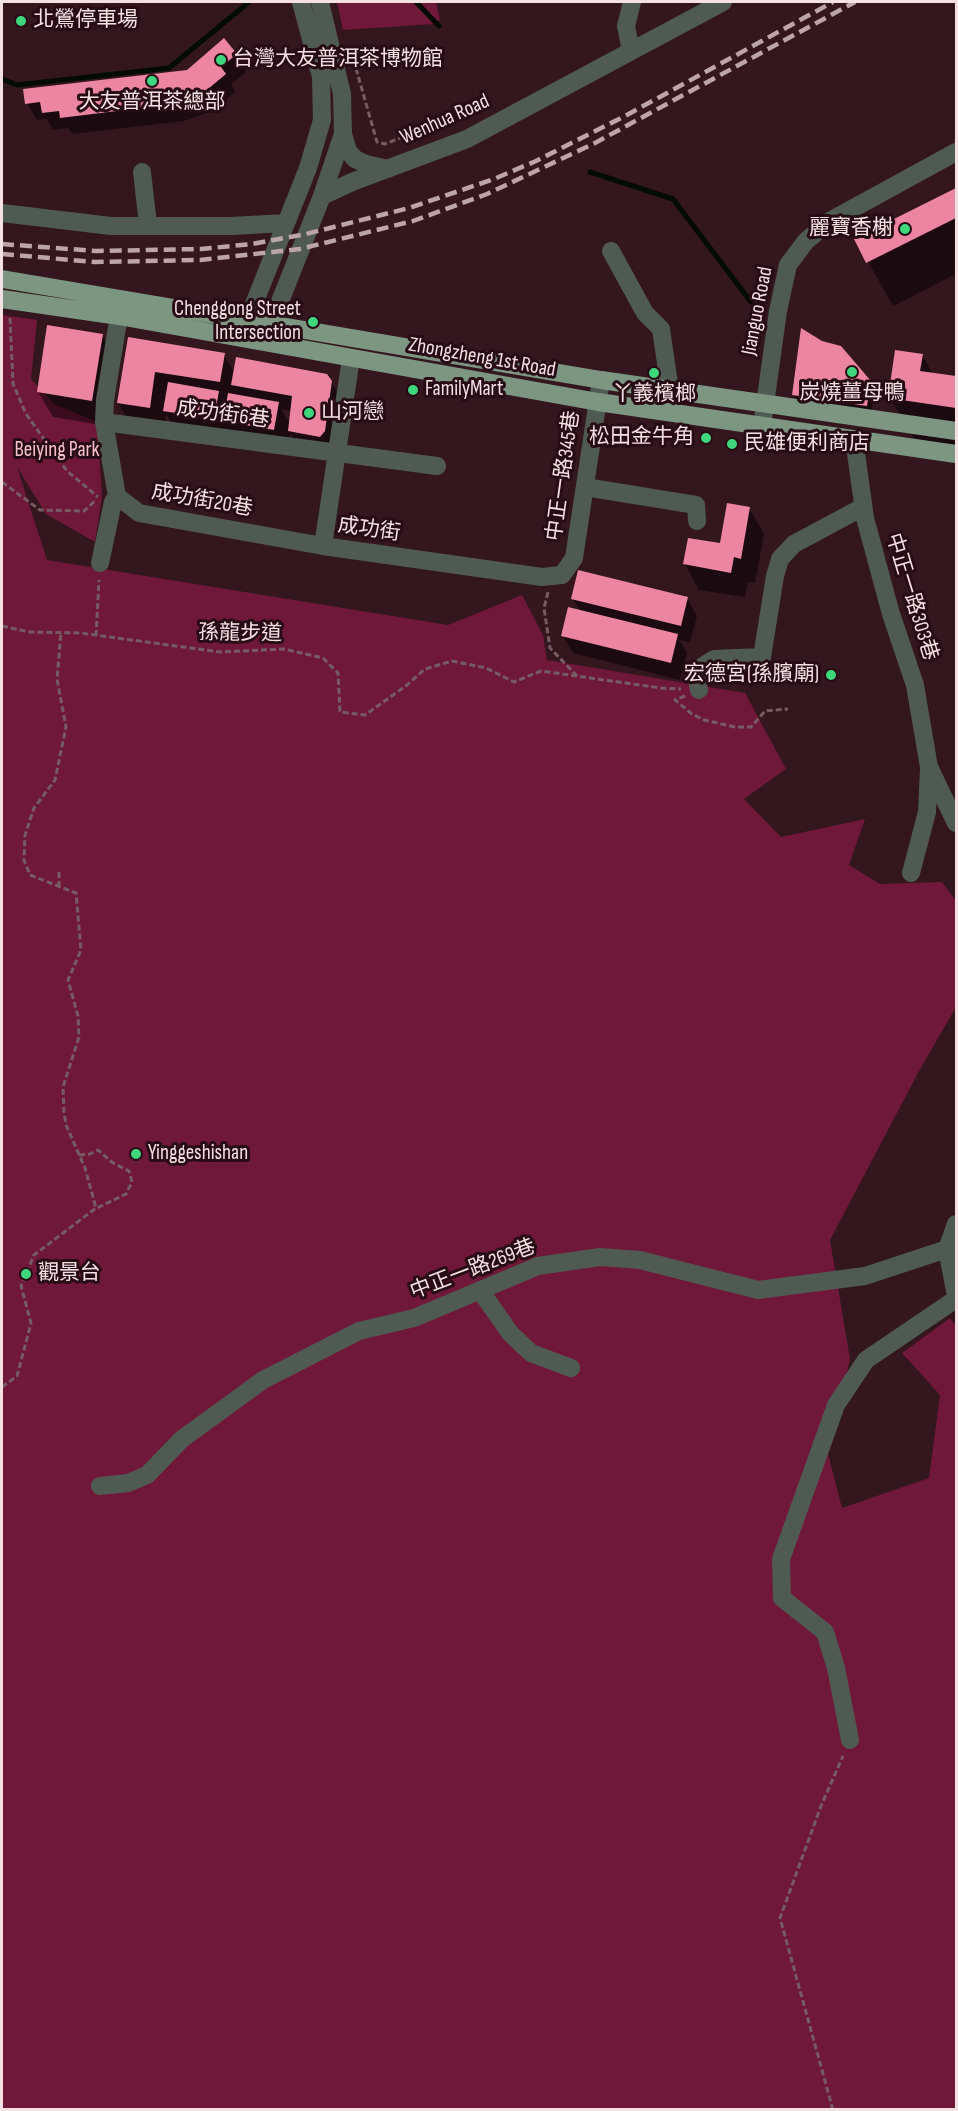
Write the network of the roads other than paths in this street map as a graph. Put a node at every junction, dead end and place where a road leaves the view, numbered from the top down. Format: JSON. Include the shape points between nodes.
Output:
{"nodes":[{"id":1,"x":301,"y":2,"type":"edge"},
{"id":2,"x":320,"y":2,"type":"edge"},
{"id":3,"x":632,"y":2,"type":"edge"},
{"id":4,"x":723,"y":2,"type":"edge"},
{"id":5,"x":631,"y":51,"type":"junction"},
{"id":6,"x":343,"y":134,"type":"junction"},
{"id":7,"x":957,"y":152,"type":"edge"},
{"id":8,"x":388,"y":169,"type":"junction"},
{"id":9,"x":142,"y":172,"type":"dead end"},
{"id":10,"x":322,"y":196,"type":"junction"},
{"id":11,"x":2,"y":213,"type":"edge"},
{"id":12,"x":285,"y":223,"type":"junction"},
{"id":13,"x":147,"y":225,"type":"junction"},
{"id":14,"x":611,"y":251,"type":"dead end"},
{"id":15,"x":2,"y":279,"type":"edge"},
{"id":16,"x":2,"y":299,"type":"edge"},
{"id":17,"x":119,"y":316,"type":"junction"},
{"id":18,"x":248,"y":319,"type":"junction"},
{"id":19,"x":272,"y":324,"type":"junction"},
{"id":20,"x":255,"y":340,"type":"junction"},
{"id":21,"x":351,"y":358,"type":"junction"},
{"id":22,"x":601,"y":380,"type":"junction"},
{"id":23,"x":670,"y":390,"type":"junction"},
{"id":24,"x":597,"y":402,"type":"junction"},
{"id":25,"x":765,"y":403,"type":"junction"},
{"id":26,"x":104,"y":422,"type":"junction"},
{"id":27,"x":762,"y":426,"type":"junction"},
{"id":28,"x":957,"y":431,"type":"edge"},
{"id":29,"x":854,"y":439,"type":"junction"},
{"id":30,"x":336,"y":453,"type":"junction"},
{"id":31,"x":957,"y":454,"type":"edge"},
{"id":32,"x":437,"y":465,"type":"dead end"},
{"id":33,"x":585,"y":487,"type":"junction"},
{"id":34,"x":109,"y":499,"type":"junction"},
{"id":35,"x":863,"y":507,"type":"junction"},
{"id":36,"x":697,"y":521,"type":"dead end"},
{"id":37,"x":323,"y":546,"type":"junction"},
{"id":38,"x":100,"y":563,"type":"road end"},
{"id":39,"x":557,"y":575,"type":"joint"},
{"id":40,"x":699,"y":690,"type":"road end"},
{"id":41,"x":929,"y":767,"type":"junction"},
{"id":42,"x":957,"y":823,"type":"edge"},
{"id":43,"x":911,"y":873,"type":"dead end"},
{"id":44,"x":957,"y":1224,"type":"edge"},
{"id":45,"x":947,"y":1249,"type":"junction"},
{"id":46,"x":480,"y":1290,"type":"junction"},
{"id":47,"x":957,"y":1297,"type":"edge"},
{"id":48,"x":571,"y":1368,"type":"dead end"},
{"id":49,"x":100,"y":1486,"type":"dead end"},
{"id":50,"x":850,"y":1740,"type":"road end"}],
"edges":[{"from":1,"to":12,"type":"street","via":[[321,77],[323,106],[311,157]]},
{"from":2,"to":6,"type":"street","via":[[342,94]]},
{"from":3,"to":5,"type":"street","via":[[626,26]]},
{"from":4,"to":5,"type":"street","name":"Wenhua Road"},
{"from":5,"to":8,"type":"street","name":"Wenhua Road","via":[[466,139]]},
{"from":6,"to":8,"type":"street","via":[[355,159]]},
{"from":6,"to":10,"type":"street"},
{"from":7,"to":25,"type":"street","name":"Jianguo Road","via":[[830,221],[806,241],[788,265]]},
{"from":8,"to":10,"type":"street","name":"Wenhua Road"},
{"from":9,"to":13,"type":"street"},
{"from":10,"to":19,"type":"street"},
{"from":11,"to":13,"type":"street","via":[[111,226]]},
{"from":12,"to":13,"type":"street"},
{"from":12,"to":18,"type":"street"},
{"from":14,"to":23,"type":"street","via":[[645,313],[661,329]]},
{"from":15,"to":18,"type":"main road","name":"Zhongzheng 1st Road"},
{"from":16,"to":17,"type":"main road","name":"Zhongzheng 1st Road"},
{"from":17,"to":20,"type":"main road","name":"Zhongzheng 1st Road"},
{"from":17,"to":26,"type":"street"},
{"from":18,"to":19,"type":"main road","name":"Zhongzheng 1st Road"},
{"from":18,"to":20,"type":"street"},
{"from":19,"to":20,"type":"street"},
{"from":19,"to":22,"type":"main road","name":"Zhongzheng 1st Road"},
{"from":20,"to":21,"type":"main road","name":"Zhongzheng 1st Road"},
{"from":21,"to":24,"type":"main road","name":"Zhongzheng 1st Road"},
{"from":21,"to":30,"type":"street","name":"成功街"},
{"from":22,"to":23,"type":"main road","name":"Zhongzheng 1st Road"},
{"from":22,"to":24,"type":"street","name":"中正一路345巷"},
{"from":23,"to":25,"type":"main road","name":"Zhongzheng 1st Road"},
{"from":24,"to":27,"type":"main road","name":"Zhongzheng 1st Road"},
{"from":24,"to":33,"type":"street","name":"中正一路345巷"},
{"from":25,"to":27,"type":"street","name":"Jianguo Road"},
{"from":25,"to":28,"type":"main road","name":"Zhongzheng 1st Road"},
{"from":26,"to":30,"type":"street","name":"成功街6巷"},
{"from":26,"to":34,"type":"street"},
{"from":27,"to":29,"type":"main road","name":"Zhongzheng 1st Road"},
{"from":29,"to":31,"type":"main road","name":"Zhongzheng 1st Road"},
{"from":29,"to":35,"type":"street","name":"中正一路303巷"},
{"from":30,"to":32,"type":"street","name":"成功街6巷"},
{"from":30,"to":37,"type":"street","name":"成功街"},
{"from":33,"to":36,"type":"street","via":[[696,505]]},
{"from":33,"to":39,"type":"street","name":"中正一路345巷","via":[[574,558]]},
{"from":34,"to":37,"type":"street","name":"成功街20巷","via":[[139,513]]},
{"from":34,"to":38,"type":"street"},
{"from":35,"to":40,"type":"street","via":[[794,544],[780,559],[762,657],[714,659],[696,674]]},
{"from":35,"to":41,"type":"street","name":"中正一路303巷","via":[[915,686]]},
{"from":37,"to":39,"type":"street","name":"成功街","via":[[542,577]]},
{"from":41,"to":42,"type":"street","name":"中正一路303巷"},
{"from":41,"to":43,"type":"street","name":"中正一路303巷","via":[[927,812]]},
{"from":44,"to":45,"type":"street"},
{"from":45,"to":46,"type":"street","name":"中正一路269巷","via":[[865,1276],[758,1290],[640,1260],[600,1257],[538,1266]]},
{"from":45,"to":47,"type":"street"},
{"from":46,"to":48,"type":"street","via":[[510,1334],[531,1353]]},
{"from":46,"to":49,"type":"street","name":"中正一路269巷","via":[[414,1318],[359,1331],[263,1380],[183,1439],[147,1475],[128,1483]]},
{"from":47,"to":50,"type":"street","via":[[866,1360],[836,1405],[781,1559],[782,1598],[825,1632]]}]}
